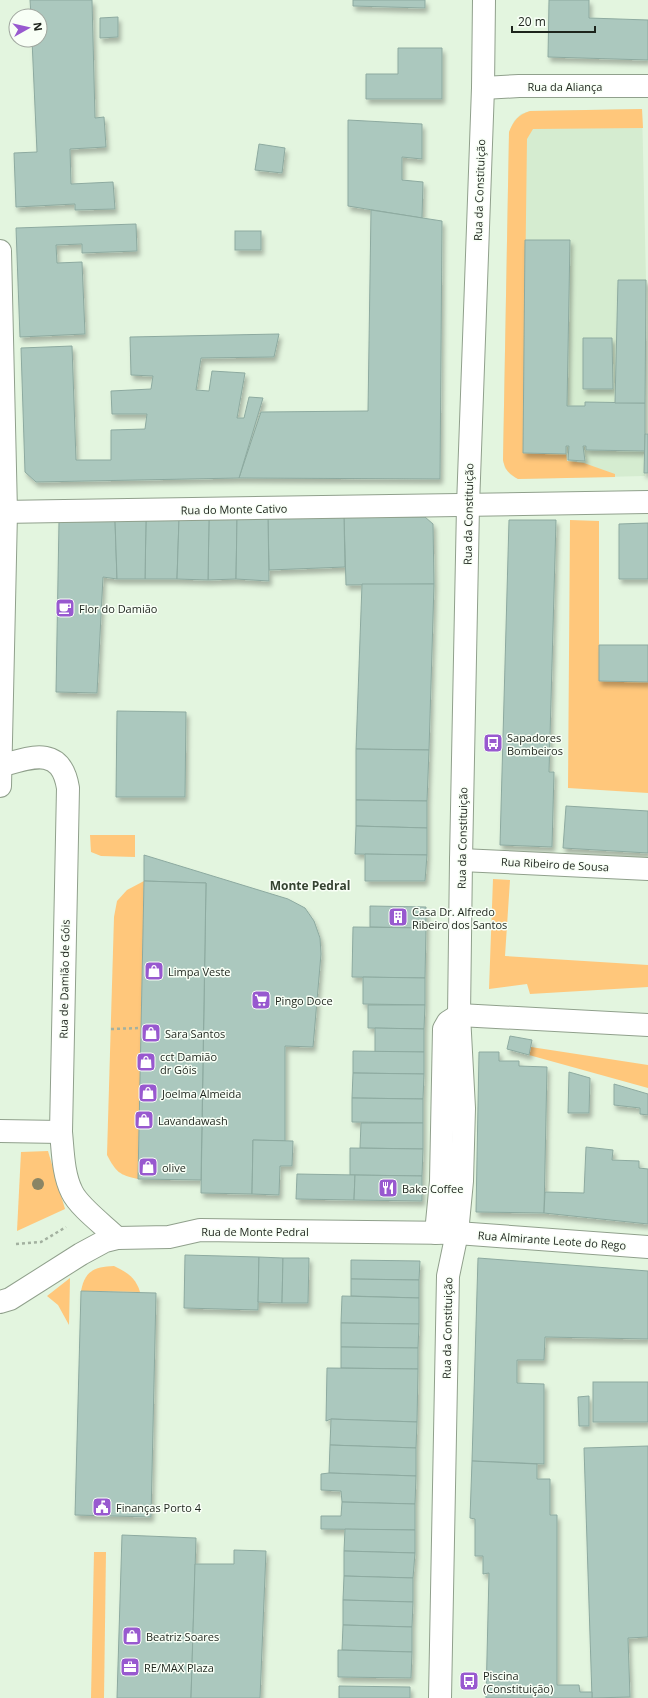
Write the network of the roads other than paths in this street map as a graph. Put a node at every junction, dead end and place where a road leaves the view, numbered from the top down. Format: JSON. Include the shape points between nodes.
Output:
{"nodes":[{"id":1,"x":484,"y":0,"type":"edge"},
{"id":2,"x":648,"y":86,"type":"edge"},
{"id":3,"x":483,"y":88,"type":"junction"},
{"id":4,"x":0,"y":251,"type":"edge"},
{"id":5,"x":648,"y":502,"type":"edge"},
{"id":6,"x":468,"y":506,"type":"junction"},
{"id":7,"x":3,"y":512,"type":"edge"},
{"id":8,"x":0,"y":772,"type":"edge"},
{"id":9,"x":461,"y":860,"type":"junction"},
{"id":10,"x":648,"y":869,"type":"edge"},
{"id":11,"x":459,"y":1015,"type":"junction"},
{"id":12,"x":648,"y":1025,"type":"edge"},
{"id":13,"x":0,"y":1131,"type":"edge"},
{"id":14,"x":61,"y":1132,"type":"junction"},
{"id":15,"x":446,"y":1233,"type":"junction"},
{"id":16,"x":117,"y":1238,"type":"junction"},
{"id":17,"x":648,"y":1247,"type":"edge"},
{"id":18,"x":0,"y":1302,"type":"edge"},
{"id":19,"x":440,"y":1698,"type":"edge"}],
"edges":[{"from":1,"to":3,"type":"main road","name":"Rua da Constituição"},
{"from":2,"to":3,"type":"main road","name":"Rua da Aliança"},
{"from":3,"to":6,"type":"main road","name":"Rua da Constituição"},
{"from":4,"to":7,"type":"main road","name":"Rua de Damião de Góis"},
{"from":5,"to":6,"type":"main road","name":"Rua do Monte Cativo"},
{"from":6,"to":7,"type":"main road","name":"Rua do Monte Cativo"},
{"from":6,"to":9,"type":"main road","name":"Rua da Constituição"},
{"from":7,"to":8,"type":"main road","name":"Rua de Damião de Góis"},
{"from":8,"to":14,"type":"main road","name":"Rua de Damião de Góis","via":[[28,758],[44,757],[59,765],[66,774],[68,788]]},
{"from":9,"to":10,"type":"main road","name":"Rua Ribeiro de Sousa"},
{"from":9,"to":11,"type":"main road","name":"Rua da Constituição"},
{"from":11,"to":12,"type":"main road"},
{"from":11,"to":15,"type":"main road","name":"Rua da Constituição","via":[[464,1108],[462,1181]]},
{"from":13,"to":14,"type":"main road"},
{"from":14,"to":16,"type":"main road","name":"Rua de Damião de Góis","via":[[66,1174],[72,1193]]},
{"from":15,"to":16,"type":"main road","name":"Rua de Monte Pedral","via":[[200,1230],[169,1237]]},
{"from":15,"to":17,"type":"main road","name":"Rua Almirante Leote do Rego"},
{"from":15,"to":19,"type":"main road","name":"Rua da Constituição","via":[[448,1276]]},
{"from":16,"to":18,"type":"main road","name":"Rua de Monte Pedral","via":[[92,1248],[10,1299]]}]}
